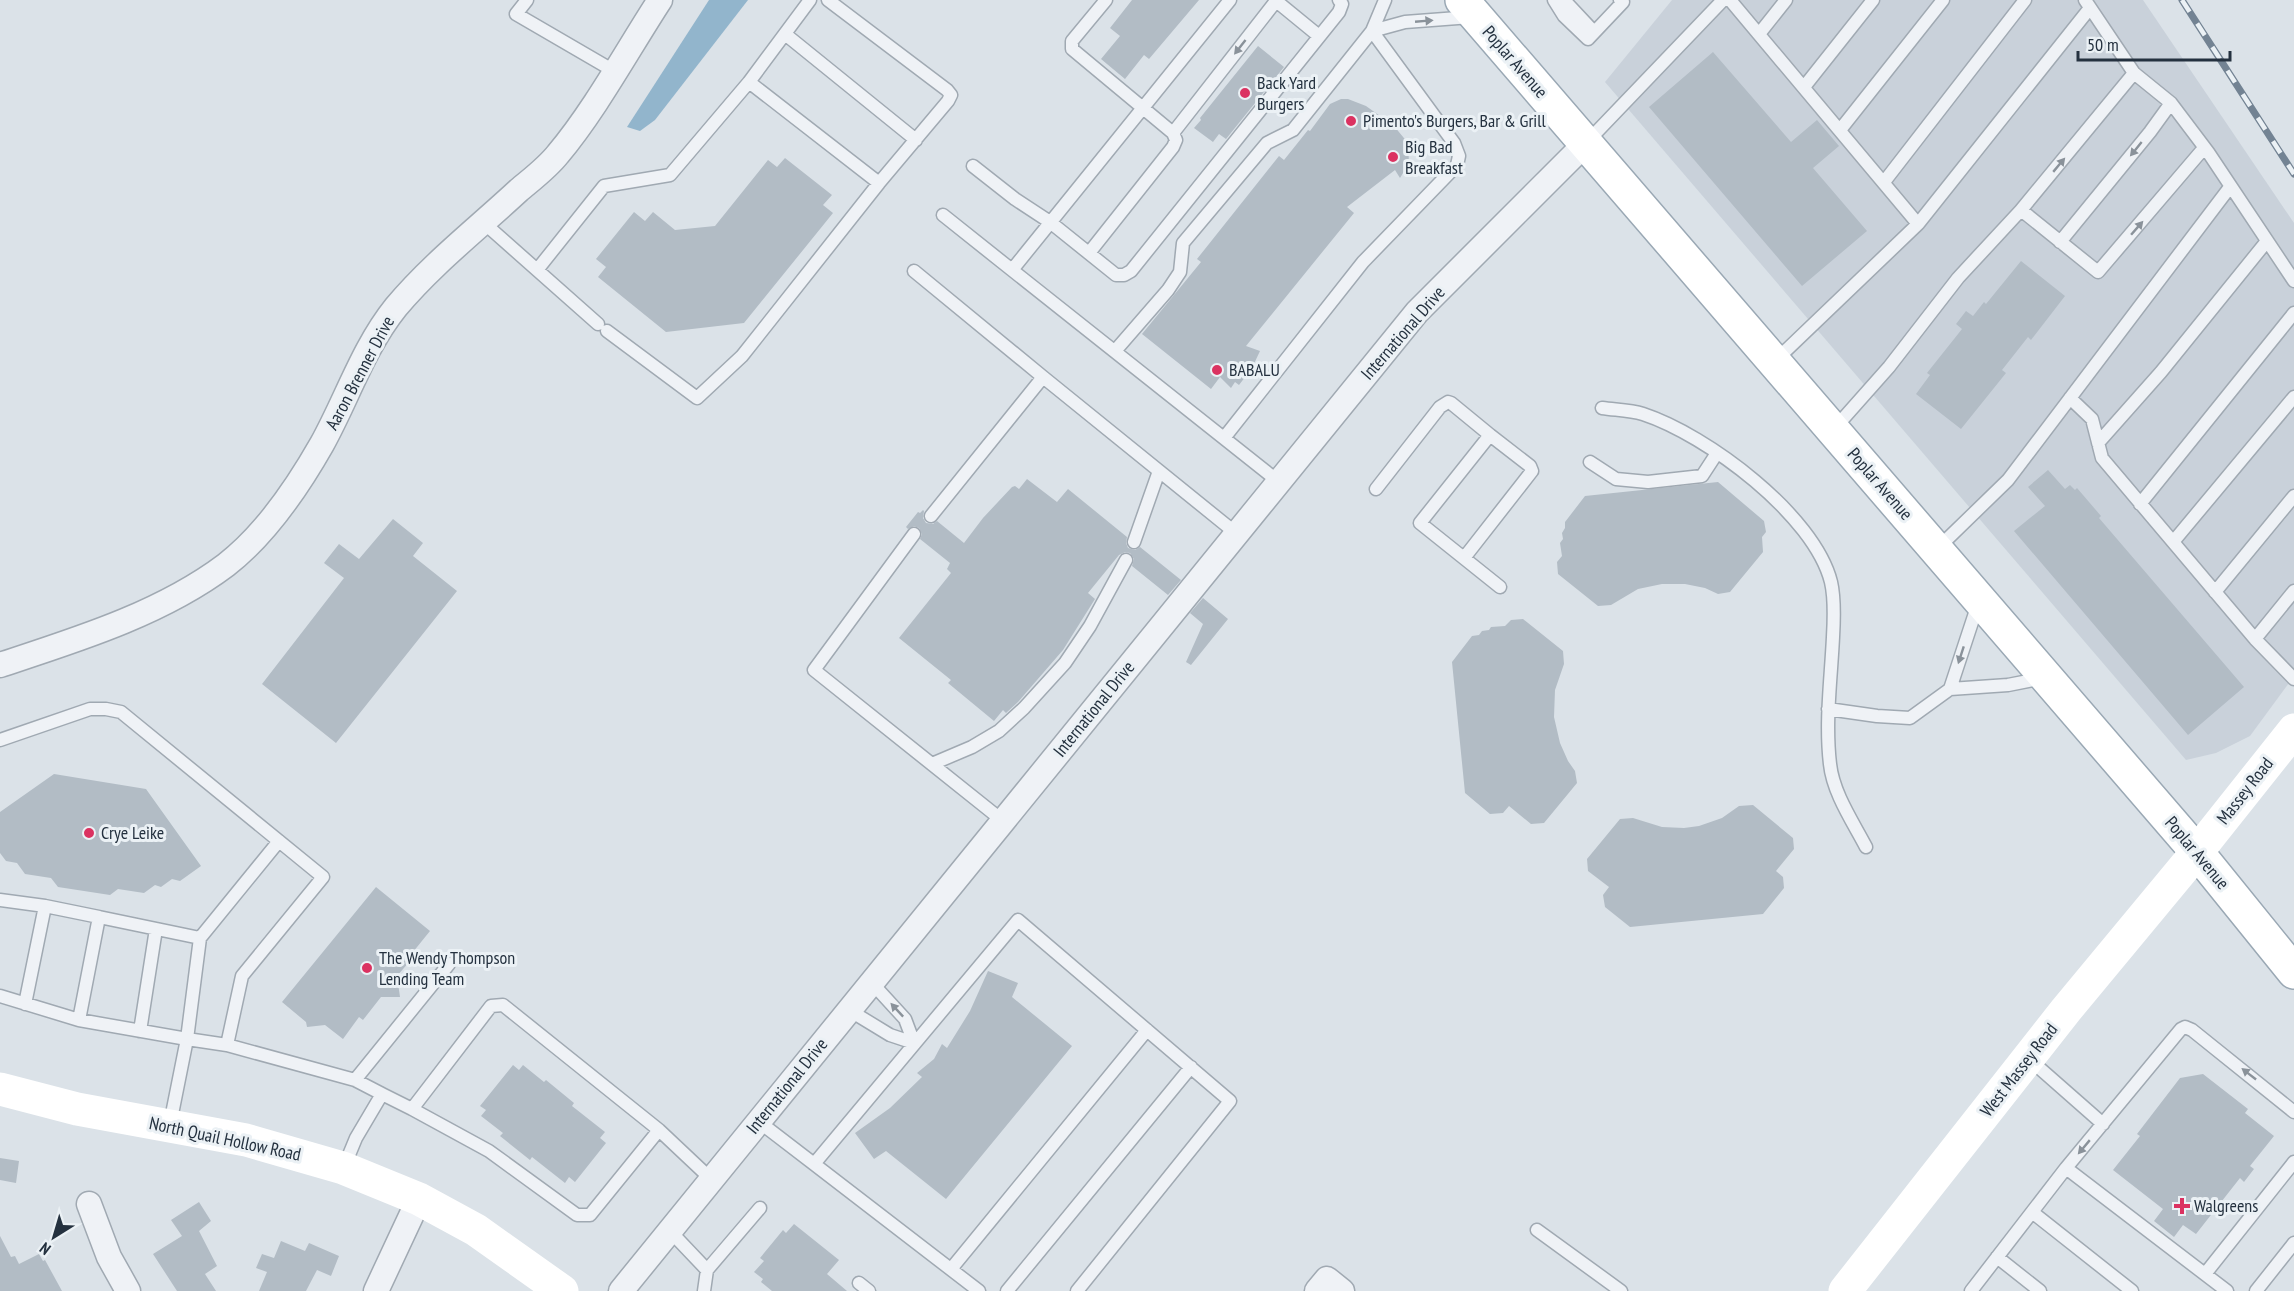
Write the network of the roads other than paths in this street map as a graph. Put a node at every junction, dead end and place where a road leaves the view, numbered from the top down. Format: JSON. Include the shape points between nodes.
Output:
{"nodes":[{"id":1,"x":527,"y":0,"type":"edge"},
{"id":2,"x":660,"y":0,"type":"edge"},
{"id":3,"x":810,"y":0,"type":"edge"},
{"id":4,"x":828,"y":0,"type":"edge"},
{"id":5,"x":1106,"y":0,"type":"edge"},
{"id":6,"x":1230,"y":0,"type":"edge"},
{"id":7,"x":1339,"y":0,"type":"edge"},
{"id":8,"x":1385,"y":0,"type":"edge"},
{"id":9,"x":1554,"y":0,"type":"edge"},
{"id":10,"x":1564,"y":0,"type":"edge"},
{"id":11,"x":1620,"y":0,"type":"edge"},
{"id":12,"x":1723,"y":0,"type":"edge"},
{"id":13,"x":1731,"y":0,"type":"edge"},
{"id":14,"x":1786,"y":0,"type":"edge"},
{"id":15,"x":1873,"y":0,"type":"edge"},
{"id":16,"x":1943,"y":0,"type":"edge"},
{"id":17,"x":2025,"y":0,"type":"edge"},
{"id":18,"x":1276,"y":1,"type":"edge"},
{"id":19,"x":2088,"y":4,"type":"edge"},
{"id":20,"x":1469,"y":8,"type":"edge"},
{"id":21,"x":1372,"y":31,"type":"junction"},
{"id":22,"x":1594,"y":32,"type":"junction"},
{"id":23,"x":785,"y":34,"type":"junction"},
{"id":24,"x":1759,"y":34,"type":"junction"},
{"id":25,"x":1320,"y":36,"type":"junction"},
{"id":26,"x":614,"y":71,"type":"junction"},
{"id":27,"x":2134,"y":73,"type":"junction"},
{"id":28,"x":749,"y":82,"type":"junction"},
{"id":29,"x":1804,"y":87,"type":"junction"},
{"id":30,"x":2171,"y":103,"type":"junction"},
{"id":31,"x":1143,"y":108,"type":"junction"},
{"id":32,"x":1840,"y":130,"type":"junction"},
{"id":33,"x":1173,"y":132,"type":"junction"},
{"id":34,"x":916,"y":140,"type":"junction"},
{"id":35,"x":1586,"y":143,"type":"junction"},
{"id":36,"x":2204,"y":148,"type":"junction"},
{"id":37,"x":972,"y":166,"type":"dead end"},
{"id":38,"x":1884,"y":182,"type":"junction"},
{"id":39,"x":879,"y":183,"type":"junction"},
{"id":40,"x":2230,"y":187,"type":"junction"},
{"id":41,"x":2021,"y":210,"type":"junction"},
{"id":42,"x":943,"y":215,"type":"dead end"},
{"id":43,"x":1050,"y":222,"type":"junction"},
{"id":44,"x":484,"y":223,"type":"junction"},
{"id":45,"x":1918,"y":224,"type":"junction"},
{"id":46,"x":2267,"y":241,"type":"junction"},
{"id":47,"x":2060,"y":242,"type":"junction"},
{"id":48,"x":1089,"y":254,"type":"junction"},
{"id":49,"x":537,"y":270,"type":"junction"},
{"id":50,"x":1012,"y":270,"type":"junction"},
{"id":51,"x":914,"y":271,"type":"dead end"},
{"id":52,"x":2294,"y":281,"type":"edge"},
{"id":53,"x":2294,"y":313,"type":"edge"},
{"id":54,"x":1115,"y":351,"type":"junction"},
{"id":55,"x":1774,"y":362,"type":"junction"},
{"id":56,"x":1043,"y":378,"type":"junction"},
{"id":57,"x":2294,"y":397,"type":"edge"},
{"id":58,"x":2070,"y":398,"type":"junction"},
{"id":59,"x":1602,"y":408,"type":"dead end"},
{"id":60,"x":1833,"y":430,"type":"junction"},
{"id":61,"x":1491,"y":435,"type":"junction"},
{"id":62,"x":1224,"y":438,"type":"junction"},
{"id":63,"x":2098,"y":443,"type":"junction"},
{"id":64,"x":1717,"y":453,"type":"junction"},
{"id":65,"x":1590,"y":462,"type":"dead end"},
{"id":66,"x":1159,"y":471,"type":"junction"},
{"id":67,"x":1279,"y":482,"type":"junction"},
{"id":68,"x":1376,"y":489,"type":"dead end"},
{"id":69,"x":2294,"y":496,"type":"edge"},
{"id":70,"x":2140,"y":504,"type":"junction"},
{"id":71,"x":931,"y":516,"type":"dead end"},
{"id":72,"x":914,"y":534,"type":"dead end"},
{"id":73,"x":1236,"y":534,"type":"junction"},
{"id":74,"x":1134,"y":542,"type":"dead end"},
{"id":75,"x":2173,"y":542,"type":"junction"},
{"id":76,"x":1936,"y":550,"type":"junction"},
{"id":77,"x":1464,"y":558,"type":"junction"},
{"id":78,"x":1126,"y":560,"type":"dead end"},
{"id":79,"x":1500,"y":587,"type":"dead end"},
{"id":80,"x":2294,"y":591,"type":"edge"},
{"id":81,"x":2215,"y":592,"type":"junction"},
{"id":82,"x":1979,"y":600,"type":"junction"},
{"id":83,"x":2255,"y":639,"type":"junction"},
{"id":84,"x":0,"y":665,"type":"edge"},
{"id":85,"x":2046,"y":677,"type":"junction"},
{"id":86,"x":2294,"y":679,"type":"edge"},
{"id":87,"x":1950,"y":689,"type":"junction"},
{"id":88,"x":1827,"y":709,"type":"junction"},
{"id":89,"x":2294,"y":730,"type":"edge"},
{"id":90,"x":0,"y":740,"type":"edge"},
{"id":91,"x":932,"y":764,"type":"junction"},
{"id":92,"x":1003,"y":821,"type":"junction"},
{"id":93,"x":279,"y":841,"type":"junction"},
{"id":94,"x":1866,"y":847,"type":"dead end"},
{"id":95,"x":2197,"y":852,"type":"junction"},
{"id":96,"x":0,"y":900,"type":"edge"},
{"id":97,"x":45,"y":906,"type":"junction"},
{"id":98,"x":99,"y":917,"type":"junction"},
{"id":99,"x":156,"y":929,"type":"junction"},
{"id":100,"x":200,"y":938,"type":"junction"},
{"id":101,"x":449,"y":964,"type":"dead end"},
{"id":102,"x":2294,"y":972,"type":"edge"},
{"id":103,"x":872,"y":983,"type":"junction"},
{"id":104,"x":0,"y":996,"type":"edge"},
{"id":105,"x":25,"y":1004,"type":"junction"},
{"id":106,"x":849,"y":1011,"type":"junction"},
{"id":107,"x":79,"y":1020,"type":"junction"},
{"id":108,"x":1147,"y":1030,"type":"junction"},
{"id":109,"x":140,"y":1031,"type":"junction"},
{"id":110,"x":188,"y":1039,"type":"junction"},
{"id":111,"x":914,"y":1042,"type":"junction"},
{"id":112,"x":227,"y":1045,"type":"junction"},
{"id":113,"x":2028,"y":1058,"type":"junction"},
{"id":114,"x":1191,"y":1067,"type":"junction"},
{"id":115,"x":355,"y":1080,"type":"junction"},
{"id":116,"x":0,"y":1089,"type":"edge"},
{"id":117,"x":382,"y":1094,"type":"junction"},
{"id":118,"x":412,"y":1109,"type":"junction"},
{"id":119,"x":2294,"y":1112,"type":"edge"},
{"id":120,"x":758,"y":1121,"type":"junction"},
{"id":121,"x":2103,"y":1124,"type":"junction"},
{"id":122,"x":170,"y":1126,"type":"junction"},
{"id":123,"x":659,"y":1130,"type":"junction"},
{"id":124,"x":2294,"y":1162,"type":"edge"},
{"id":125,"x":814,"y":1164,"type":"junction"},
{"id":126,"x":343,"y":1168,"type":"junction"},
{"id":127,"x":2066,"y":1168,"type":"junction"},
{"id":128,"x":711,"y":1179,"type":"junction"},
{"id":129,"x":419,"y":1199,"type":"junction"},
{"id":130,"x":89,"y":1204,"type":"dead end"},
{"id":131,"x":760,"y":1208,"type":"dead end"},
{"id":132,"x":2032,"y":1212,"type":"junction"},
{"id":133,"x":1537,"y":1230,"type":"dead end"},
{"id":134,"x":670,"y":1231,"type":"junction"},
{"id":135,"x":2294,"y":1243,"type":"edge"},
{"id":136,"x":1997,"y":1257,"type":"junction"},
{"id":137,"x":951,"y":1269,"type":"junction"},
{"id":138,"x":707,"y":1270,"type":"junction"},
{"id":139,"x":2205,"y":1274,"type":"junction"},
{"id":140,"x":128,"y":1291,"type":"edge"},
{"id":141,"x":376,"y":1291,"type":"edge"},
{"id":142,"x":562,"y":1291,"type":"edge"},
{"id":143,"x":621,"y":1291,"type":"edge"},
{"id":144,"x":704,"y":1291,"type":"edge"},
{"id":145,"x":979,"y":1291,"type":"edge"},
{"id":146,"x":1007,"y":1291,"type":"edge"},
{"id":147,"x":1077,"y":1291,"type":"edge"},
{"id":148,"x":1621,"y":1291,"type":"edge"},
{"id":149,"x":1845,"y":1291,"type":"edge"},
{"id":150,"x":1971,"y":1291,"type":"edge"},
{"id":151,"x":2040,"y":1291,"type":"edge"},
{"id":152,"x":2132,"y":1291,"type":"edge"},
{"id":153,"x":2227,"y":1291,"type":"edge"},
{"id":154,"x":2256,"y":1291,"type":"edge"}],
"edges":[{"from":1,"to":26,"type":"lane","via":[[516,14]]},
{"from":2,"to":26,"type":"street","name":"Aaron Brenner Drive"},
{"from":3,"to":23,"type":"lane"},
{"from":4,"to":34,"type":"lane","via":[[951,94]]},
{"from":5,"to":31,"type":"lane","via":[[1072,41],[1072,49]]},
{"from":6,"to":31,"type":"lane"},
{"from":7,"to":25,"type":"lane","via":[[1342,7]]},
{"from":8,"to":21,"type":"lane"},
{"from":9,"to":22,"type":"lane","via":[[1588,39]]},
{"from":10,"to":22,"type":"lane"},
{"from":11,"to":22,"type":"lane","via":[[1623,2]]},
{"from":12,"to":35,"type":"lane"},
{"from":13,"to":24,"type":"lane"},
{"from":14,"to":24,"type":"lane"},
{"from":15,"to":29,"type":"lane"},
{"from":16,"to":32,"type":"lane"},
{"from":17,"to":38,"type":"lane"},
{"from":18,"to":25,"type":"lane"},
{"from":18,"to":33,"type":"lane","one_way":true},
{"from":19,"to":27,"type":"lane"},
{"from":19,"to":45,"type":"lane"},
{"from":21,"to":20,"type":"lane","one_way":true},
{"from":20,"to":35,"type":"street","name":"Poplar Avenue"},
{"from":21,"to":54,"type":"lane","via":[[1293,130],[1267,143],[1183,243],[1180,272]]},
{"from":21,"to":62,"type":"lane","via":[[1454,143],[1459,156],[1457,165],[1363,262]]},
{"from":23,"to":28,"type":"lane"},
{"from":23,"to":34,"type":"lane"},
{"from":24,"to":29,"type":"lane"},
{"from":25,"to":48,"type":"lane","via":[[1131,270],[1116,275]]},
{"from":26,"to":44,"type":"street","name":"Aaron Brenner Drive","via":[[557,155]]},
{"from":27,"to":30,"type":"lane"},
{"from":41,"to":27,"type":"lane","one_way":true},
{"from":28,"to":39,"type":"lane"},
{"from":28,"to":49,"type":"lane","via":[[670,175],[604,186]]},
{"from":29,"to":32,"type":"lane"},
{"from":30,"to":36,"type":"lane"},
{"from":30,"to":47,"type":"lane","one_way":true},
{"from":31,"to":33,"type":"lane"},
{"from":31,"to":43,"type":"lane"},
{"from":32,"to":38,"type":"lane"},
{"from":33,"to":48,"type":"lane","via":[[1173,147]]},
{"from":34,"to":39,"type":"lane"},
{"from":35,"to":55,"type":"street","name":"Poplar Avenue"},
{"from":35,"to":67,"type":"street","name":"International Drive","via":[[1417,312]]},
{"from":36,"to":40,"type":"lane"},
{"from":47,"to":36,"type":"lane","one_way":true,"via":[[2098,272]]},
{"from":37,"to":43,"type":"lane"},
{"from":38,"to":45,"type":"lane"},
{"from":39,"to":49,"type":"lane","via":[[742,356],[697,398],[603,328]]},
{"from":40,"to":46,"type":"lane"},
{"from":40,"to":58,"type":"lane"},
{"from":41,"to":47,"type":"lane"},
{"from":41,"to":60,"type":"lane","via":[[1958,278],[1889,368]]},
{"from":42,"to":50,"type":"lane"},
{"from":43,"to":48,"type":"lane"},
{"from":43,"to":50,"type":"lane"},
{"from":44,"to":49,"type":"lane"},
{"from":44,"to":84,"type":"street","name":"Aaron Brenner Drive","via":[[429,270],[394,309],[377,333],[323,443],[295,489],[226,565],[123,622]]},
{"from":45,"to":55,"type":"lane"},
{"from":46,"to":52,"type":"lane"},
{"from":46,"to":63,"type":"lane","via":[[2162,372]]},
{"from":50,"to":54,"type":"lane"},
{"from":51,"to":56,"type":"lane"},
{"from":53,"to":70,"type":"lane"},
{"from":54,"to":62,"type":"lane"},
{"from":55,"to":60,"type":"street","name":"Poplar Avenue"},
{"from":56,"to":66,"type":"lane"},
{"from":56,"to":71,"type":"lane"},
{"from":57,"to":75,"type":"lane"},
{"from":58,"to":63,"type":"lane","via":[[2092,419]]},
{"from":58,"to":76,"type":"lane","via":[[2008,480]]},
{"from":59,"to":64,"type":"lane","via":[[1642,414],[1689,435]]},
{"from":60,"to":76,"type":"street","name":"Poplar Avenue"},
{"from":61,"to":68,"type":"lane","via":[[1448,402]]},
{"from":61,"to":77,"type":"lane","via":[[1532,471]]},
{"from":61,"to":77,"type":"lane","via":[[1420,523]]},
{"from":62,"to":67,"type":"lane"},
{"from":63,"to":70,"type":"lane","via":[[2102,458]]},
{"from":64,"to":65,"type":"lane","via":[[1702,476],[1648,482],[1616,479]]},
{"from":64,"to":88,"type":"lane","via":[[1742,469],[1790,514],[1814,545],[1831,583],[1834,621]]},
{"from":66,"to":73,"type":"lane"},
{"from":66,"to":74,"type":"lane"},
{"from":67,"to":73,"type":"street","name":"International Drive"},
{"from":69,"to":81,"type":"lane"},
{"from":70,"to":75,"type":"lane"},
{"from":72,"to":91,"type":"lane","via":[[814,670]]},
{"from":73,"to":92,"type":"street","name":"International Drive"},
{"from":75,"to":81,"type":"lane"},
{"from":76,"to":82,"type":"street","name":"Poplar Avenue"},
{"from":77,"to":79,"type":"lane"},
{"from":78,"to":91,"type":"lane","via":[[1065,663],[1024,708],[999,731]]},
{"from":80,"to":83,"type":"lane"},
{"from":81,"to":83,"type":"lane"},
{"from":82,"to":85,"type":"street","name":"Poplar Avenue"},
{"from":82,"to":87,"type":"lane","one_way":true},
{"from":83,"to":86,"type":"lane"},
{"from":85,"to":87,"type":"lane","via":[[2008,685]]},
{"from":85,"to":95,"type":"street","name":"Poplar Avenue"},
{"from":87,"to":88,"type":"lane","via":[[1910,718]]},
{"from":88,"to":94,"type":"lane","via":[[1830,766]]},
{"from":89,"to":95,"type":"street","name":"Massey Road"},
{"from":90,"to":93,"type":"lane","via":[[90,709],[121,712]]},
{"from":91,"to":92,"type":"lane"},
{"from":92,"to":103,"type":"street","name":"International Drive"},
{"from":93,"to":100,"type":"lane"},
{"from":93,"to":112,"type":"lane","via":[[323,877],[242,976]]},
{"from":95,"to":102,"type":"street","name":"Poplar Avenue"},
{"from":95,"to":113,"type":"street","name":"West Massey Road"},
{"from":96,"to":97,"type":"lane"},
{"from":97,"to":98,"type":"lane"},
{"from":97,"to":105,"type":"lane"},
{"from":98,"to":99,"type":"lane"},
{"from":98,"to":107,"type":"lane"},
{"from":99,"to":100,"type":"lane"},
{"from":99,"to":109,"type":"lane"},
{"from":100,"to":110,"type":"lane"},
{"from":101,"to":115,"type":"lane"},
{"from":103,"to":106,"type":"street","name":"International Drive"},
{"from":111,"to":103,"type":"lane","one_way":true,"via":[[904,1019]]},
{"from":104,"to":105,"type":"lane"},
{"from":105,"to":107,"type":"lane"},
{"from":106,"to":111,"type":"lane","via":[[890,1035]]},
{"from":106,"to":120,"type":"street","name":"International Drive"},
{"from":107,"to":109,"type":"lane"},
{"from":108,"to":111,"type":"lane","via":[[1018,920]]},
{"from":108,"to":114,"type":"lane"},
{"from":108,"to":137,"type":"lane"},
{"from":109,"to":110,"type":"lane"},
{"from":110,"to":112,"type":"lane"},
{"from":110,"to":122,"type":"lane"},
{"from":111,"to":125,"type":"lane"},
{"from":112,"to":115,"type":"lane"},
{"from":113,"to":121,"type":"lane"},
{"from":113,"to":149,"type":"street","name":"West Massey Road"},
{"from":114,"to":146,"type":"lane"},
{"from":114,"to":147,"type":"lane","via":[[1230,1101]]},
{"from":115,"to":117,"type":"lane"},
{"from":116,"to":122,"type":"street","name":"North Quail Hollow Road","via":[[77,1110]]},
{"from":117,"to":118,"type":"lane"},
{"from":117,"to":126,"type":"lane"},
{"from":118,"to":123,"type":"lane","via":[[489,1152],[577,1215],[590,1215]]},
{"from":118,"to":123,"type":"lane","via":[[491,1006],[503,1005]]},
{"from":119,"to":121,"type":"lane","one_way":true,"via":[[2185,1027]]},
{"from":120,"to":125,"type":"lane"},
{"from":120,"to":128,"type":"street","name":"International Drive"},
{"from":121,"to":127,"type":"lane","one_way":true},
{"from":122,"to":126,"type":"street","name":"North Quail Hollow Road","via":[[246,1140]]},
{"from":123,"to":128,"type":"lane"},
{"from":124,"to":139,"type":"lane"},
{"from":125,"to":137,"type":"lane"},
{"from":126,"to":129,"type":"street","name":"North Quail Hollow Road"},
{"from":127,"to":132,"type":"lane"},
{"from":127,"to":139,"type":"lane"},
{"from":128,"to":134,"type":"street","name":"International Drive"},
{"from":129,"to":141,"type":"street"},
{"from":129,"to":142,"type":"street","name":"North Quail Hollow Road","via":[[476,1230]]},
{"from":130,"to":140,"type":"street","via":[[109,1257]]},
{"from":131,"to":138,"type":"lane"},
{"from":132,"to":136,"type":"lane"},
{"from":132,"to":152,"type":"lane"},
{"from":133,"to":148,"type":"lane"},
{"from":134,"to":138,"type":"lane"},
{"from":134,"to":143,"type":"street","name":"International Drive"},
{"from":135,"to":154,"type":"lane"},
{"from":136,"to":150,"type":"lane"},
{"from":136,"to":151,"type":"lane"},
{"from":137,"to":145,"type":"lane"},
{"from":138,"to":144,"type":"lane"},
{"from":139,"to":153,"type":"lane"}]}
